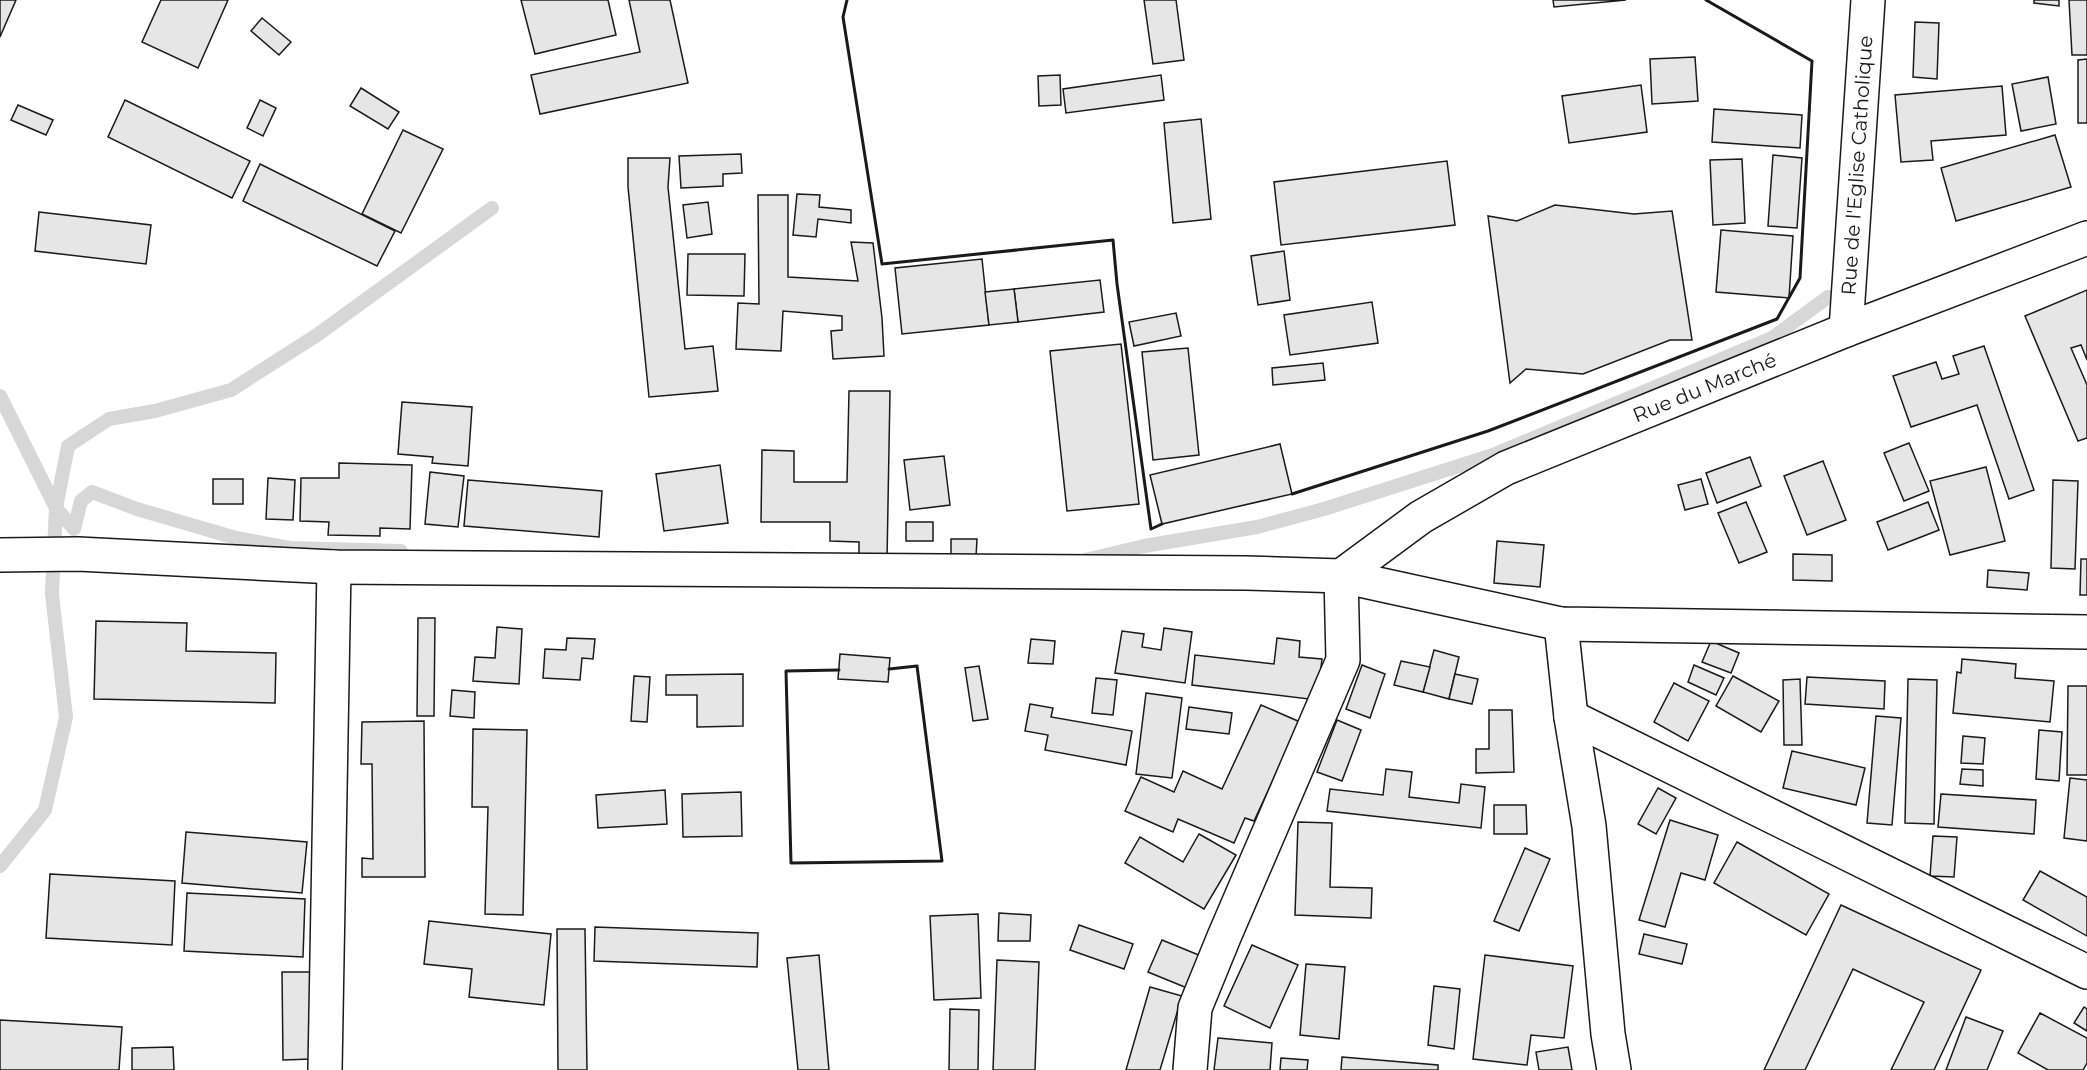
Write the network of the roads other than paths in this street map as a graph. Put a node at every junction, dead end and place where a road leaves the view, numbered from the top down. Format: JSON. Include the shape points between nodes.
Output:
{"nodes":[{"id":1,"x":1868,"y":0,"type":"edge"},
{"id":2,"x":2087,"y":238,"type":"edge"},
{"id":3,"x":1846,"y":330,"type":"junction"},
{"id":4,"x":13,"y":556,"type":"edge"},
{"id":5,"x":334,"y":567,"type":"junction"},
{"id":6,"x":1341,"y":576,"type":"junction"},
{"id":7,"x":1561,"y":624,"type":"junction"},
{"id":8,"x":2087,"y":632,"type":"edge"},
{"id":9,"x":1571,"y":717,"type":"junction"},
{"id":10,"x":2087,"y":972,"type":"edge"},
{"id":11,"x":325,"y":1070,"type":"edge"},
{"id":12,"x":1191,"y":1070,"type":"edge"},
{"id":13,"x":1614,"y":1070,"type":"edge"}],
"edges":[{"from":1,"to":3,"type":"street","name":"Rue de l'Eglise Catholique"},
{"from":2,"to":3,"type":"street","name":"Rue du Marché"},
{"from":3,"to":6,"type":"street","name":"Rue du Marché","via":[[1506,468],[1421,518]]},
{"from":4,"to":5,"type":"street","via":[[78,554]]},
{"from":5,"to":6,"type":"street","via":[[1234,572]]},
{"from":5,"to":11,"type":"street"},
{"from":6,"to":7,"type":"street"},
{"from":6,"to":12,"type":"street","via":[[1343,660],[1196,1008]]},
{"from":7,"to":8,"type":"street"},
{"from":7,"to":9,"type":"street"},
{"from":9,"to":10,"type":"street"},
{"from":9,"to":13,"type":"street","via":[[1589,826]]}]}
